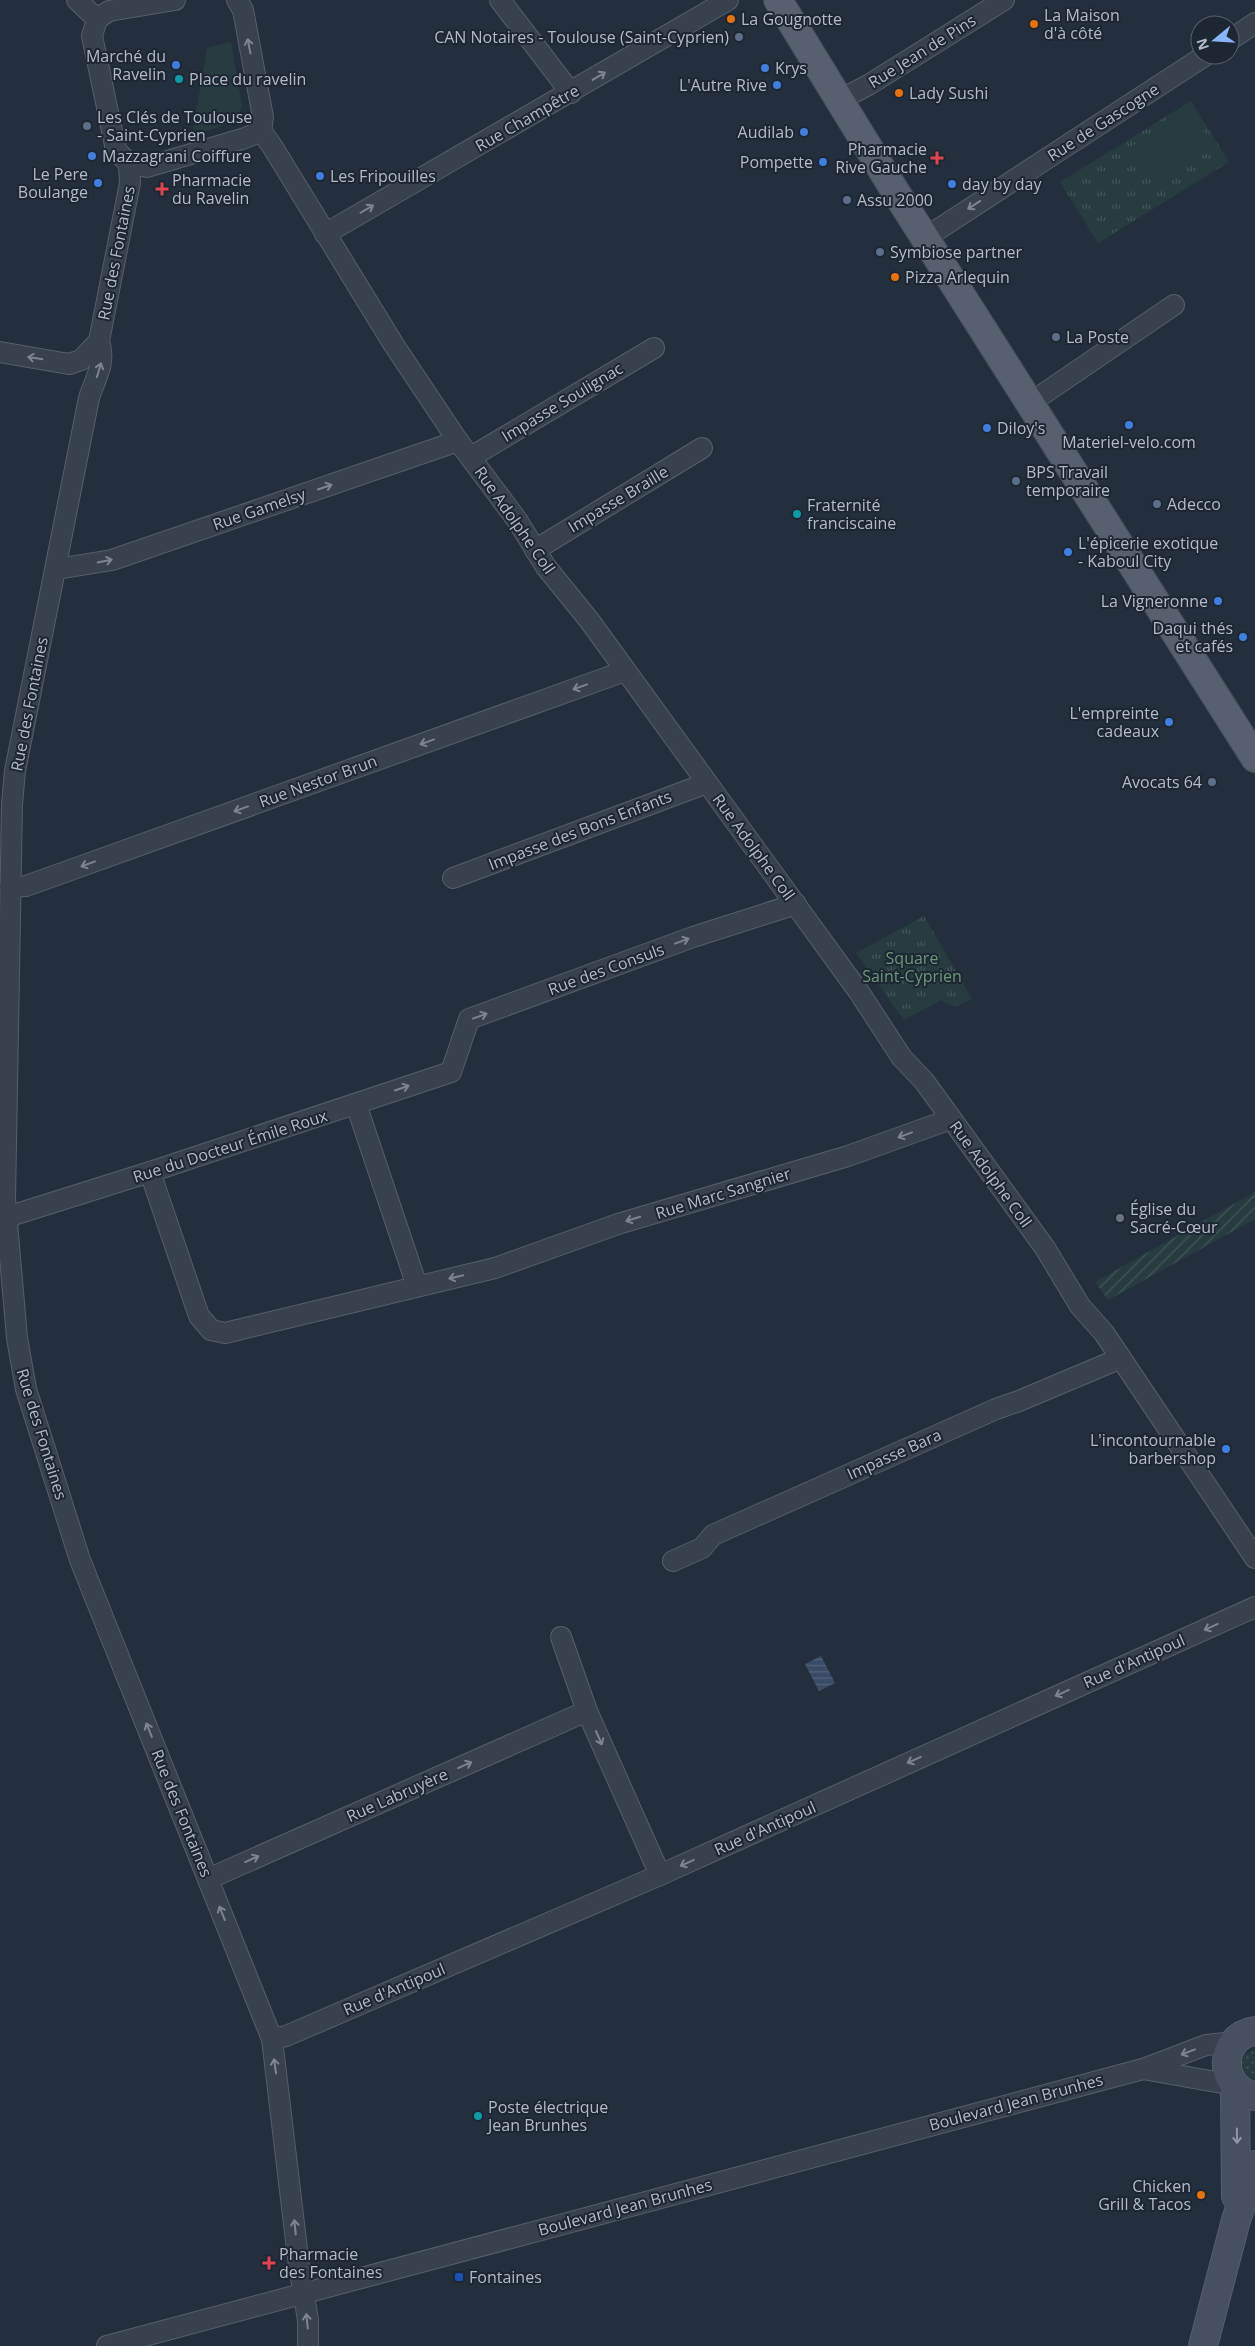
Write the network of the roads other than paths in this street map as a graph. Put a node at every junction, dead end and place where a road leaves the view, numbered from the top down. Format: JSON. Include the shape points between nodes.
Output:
{"nodes":[{"id":1,"x":77,"y":0,"type":"edge"},
{"id":2,"x":175,"y":0,"type":"edge"},
{"id":3,"x":237,"y":0,"type":"edge"},
{"id":4,"x":500,"y":0,"type":"edge"},
{"id":5,"x":728,"y":0,"type":"edge"},
{"id":6,"x":778,"y":0,"type":"edge"},
{"id":7,"x":1004,"y":0,"type":"edge"},
{"id":8,"x":96,"y":19,"type":"junction"},
{"id":9,"x":1255,"y":24,"type":"edge"},
{"id":10,"x":1240,"y":34,"type":"edge"},
{"id":11,"x":1191,"y":65,"type":"edge"},
{"id":12,"x":570,"y":93,"type":"junction"},
{"id":13,"x":840,"y":100,"type":"junction"},
{"id":14,"x":261,"y":131,"type":"junction"},
{"id":15,"x":129,"y":164,"type":"junction"},
{"id":16,"x":325,"y":234,"type":"junction"},
{"id":17,"x":925,"y":238,"type":"junction"},
{"id":18,"x":1174,"y":304,"type":"dead end"},
{"id":19,"x":99,"y":341,"type":"junction"},
{"id":20,"x":654,"y":348,"type":"dead end"},
{"id":21,"x":0,"y":352,"type":"edge"},
{"id":22,"x":69,"y":364,"type":"junction"},
{"id":23,"x":89,"y":398,"type":"junction"},
{"id":24,"x":1030,"y":403,"type":"junction"},
{"id":25,"x":458,"y":441,"type":"junction"},
{"id":26,"x":702,"y":448,"type":"dead end"},
{"id":27,"x":471,"y":457,"type":"junction"},
{"id":28,"x":535,"y":550,"type":"junction"},
{"id":29,"x":57,"y":569,"type":"junction"},
{"id":30,"x":626,"y":671,"type":"junction"},
{"id":31,"x":1255,"y":758,"type":"edge"},
{"id":32,"x":707,"y":783,"type":"junction"},
{"id":33,"x":453,"y":878,"type":"dead end"},
{"id":34,"x":10,"y":887,"type":"junction"},
{"id":35,"x":796,"y":904,"type":"junction"},
{"id":36,"x":451,"y":1072,"type":"joint"},
{"id":37,"x":356,"y":1104,"type":"junction"},
{"id":38,"x":951,"y":1118,"type":"junction"},
{"id":39,"x":150,"y":1172,"type":"junction"},
{"id":40,"x":7,"y":1217,"type":"junction"},
{"id":41,"x":417,"y":1286,"type":"junction"},
{"id":42,"x":1121,"y":1358,"type":"junction"},
{"id":43,"x":1255,"y":1558,"type":"edge"},
{"id":44,"x":673,"y":1561,"type":"dead end"},
{"id":45,"x":1255,"y":1607,"type":"edge"},
{"id":46,"x":561,"y":1636,"type":"dead end"},
{"id":47,"x":587,"y":1711,"type":"junction"},
{"id":48,"x":660,"y":1875,"type":"junction"},
{"id":49,"x":208,"y":1879,"type":"junction"},
{"id":50,"x":1247,"y":2031,"type":"edge"},
{"id":51,"x":272,"y":2039,"type":"junction"},
{"id":52,"x":1143,"y":2069,"type":"junction"},
{"id":53,"x":1241,"y":2089,"type":"edge"},
{"id":54,"x":1255,"y":2165,"type":"edge"},
{"id":55,"x":1236,"y":2220,"type":"junction"},
{"id":56,"x":303,"y":2293,"type":"junction"},
{"id":57,"x":107,"y":2346,"type":"edge"},
{"id":58,"x":308,"y":2346,"type":"edge"},
{"id":59,"x":1203,"y":2346,"type":"edge"}],
"edges":[{"from":1,"to":8,"type":"street"},
{"from":2,"to":8,"type":"street","via":[[109,11]]},
{"from":14,"to":3,"type":"street","one_way":true,"via":[[263,117],[243,10]]},
{"from":4,"to":12,"type":"street"},
{"from":12,"to":5,"type":"street","name":"Rue Champêtre","one_way":true},
{"from":6,"to":13,"type":"main road"},
{"from":7,"to":13,"type":"street","name":"Rue Jean de Pins"},
{"from":8,"to":15,"type":"street","via":[[92,36],[116,150]]},
{"from":9,"to":10,"type":"street"},
{"from":11,"to":17,"type":"street","name":"Rue de Gascogne","one_way":true},
{"from":16,"to":12,"type":"street","name":"Rue Champêtre","one_way":true},
{"from":13,"to":17,"type":"main road"},
{"from":14,"to":15,"type":"street","via":[[147,167]]},
{"from":14,"to":16,"type":"street","name":"Rue Adolphe Coll"},
{"from":15,"to":19,"type":"street","name":"Rue des Fontaines","via":[[130,183]]},
{"from":16,"to":25,"type":"street","name":"Rue Adolphe Coll"},
{"from":17,"to":24,"type":"main road"},
{"from":18,"to":24,"type":"street"},
{"from":19,"to":22,"type":"street","name":"Rue des Fontaines","via":[[80,360]]},
{"from":23,"to":19,"type":"street","name":"Rue des Fontaines","one_way":true,"via":[[100,371],[103,353]]},
{"from":20,"to":27,"type":"street","name":"Impasse Soulignac"},
{"from":22,"to":21,"type":"street","one_way":true},
{"from":22,"to":23,"type":"street"},
{"from":23,"to":29,"type":"street","name":"Rue des Fontaines"},
{"from":24,"to":31,"type":"main road"},
{"from":25,"to":27,"type":"street","name":"Rue Adolphe Coll"},
{"from":29,"to":25,"type":"street","name":"Rue Gamelsy","one_way":true,"via":[[112,560]]},
{"from":26,"to":28,"type":"street","name":"Impasse Braille"},
{"from":27,"to":28,"type":"street","name":"Rue Adolphe Coll"},
{"from":28,"to":30,"type":"street","name":"Rue Adolphe Coll"},
{"from":29,"to":34,"type":"street","name":"Rue des Fontaines","via":[[15,771]]},
{"from":30,"to":32,"type":"street","name":"Rue Adolphe Coll"},
{"from":30,"to":34,"type":"street","name":"Rue Nestor Brun","one_way":true,"via":[[26,886]]},
{"from":32,"to":33,"type":"street","name":"Impasse des Bons Enfants"},
{"from":32,"to":35,"type":"street","name":"Rue Adolphe Coll"},
{"from":34,"to":40,"type":"street","name":"Rue des Fontaines"},
{"from":36,"to":35,"type":"street","name":"Rue des Consuls","one_way":true,"via":[[469,1019],[693,937]]},
{"from":35,"to":38,"type":"street","name":"Rue Adolphe Coll","via":[[897,1052],[924,1081]]},
{"from":37,"to":36,"type":"street","name":"Rue du Docteur Émile Roux","one_way":true},
{"from":37,"to":39,"type":"street","name":"Rue du Docteur Émile Roux"},
{"from":37,"to":41,"type":"street"},
{"from":38,"to":41,"type":"street","name":"Rue Marc Sangnier","one_way":true,"via":[[848,1156],[618,1224],[495,1268]]},
{"from":38,"to":42,"type":"street","name":"Rue Adolphe Coll","via":[[1045,1248],[1080,1306]]},
{"from":39,"to":40,"type":"street","name":"Rue du Docteur Émile Roux"},
{"from":39,"to":41,"type":"street","name":"Rue Marc Sangnier","via":[[199,1316],[211,1330],[225,1333]]},
{"from":49,"to":40,"type":"street","name":"Rue des Fontaines","one_way":true,"via":[[80,1560],[26,1389],[17,1338]]},
{"from":42,"to":43,"type":"street","name":"Rue Adolphe Coll"},
{"from":42,"to":44,"type":"street","name":"Impasse Bara","via":[[996,1409],[713,1535],[702,1548]]},
{"from":45,"to":48,"type":"street","name":"Rue d'Antipoul","one_way":true},
{"from":46,"to":47,"type":"street"},
{"from":47,"to":48,"type":"street","one_way":true},
{"from":49,"to":47,"type":"street","name":"Rue Labruyère","one_way":true},
{"from":48,"to":51,"type":"street","name":"Rue d'Antipoul","via":[[286,2036]]},
{"from":51,"to":49,"type":"street","name":"Rue des Fontaines","one_way":true},
{"from":50,"to":52,"type":"street","name":"Boulevard Jean Brunhes","one_way":true},
{"from":50,"to":53,"type":"main road","via":[[1229,2051],[1227,2062],[1228,2073]]},
{"from":56,"to":51,"type":"street","name":"Rue des Fontaines","one_way":true},
{"from":52,"to":53,"type":"street","name":"Boulevard Jean Brunhes"},
{"from":52,"to":56,"type":"street","name":"Boulevard Jean Brunhes"},
{"from":53,"to":55,"type":"main road","one_way":true},
{"from":54,"to":55,"type":"main road"},
{"from":55,"to":59,"type":"main road"},
{"from":56,"to":57,"type":"street","name":"Boulevard Jean Brunhes"},
{"from":58,"to":56,"type":"street","name":"Rue des Fontaines","one_way":true}]}
